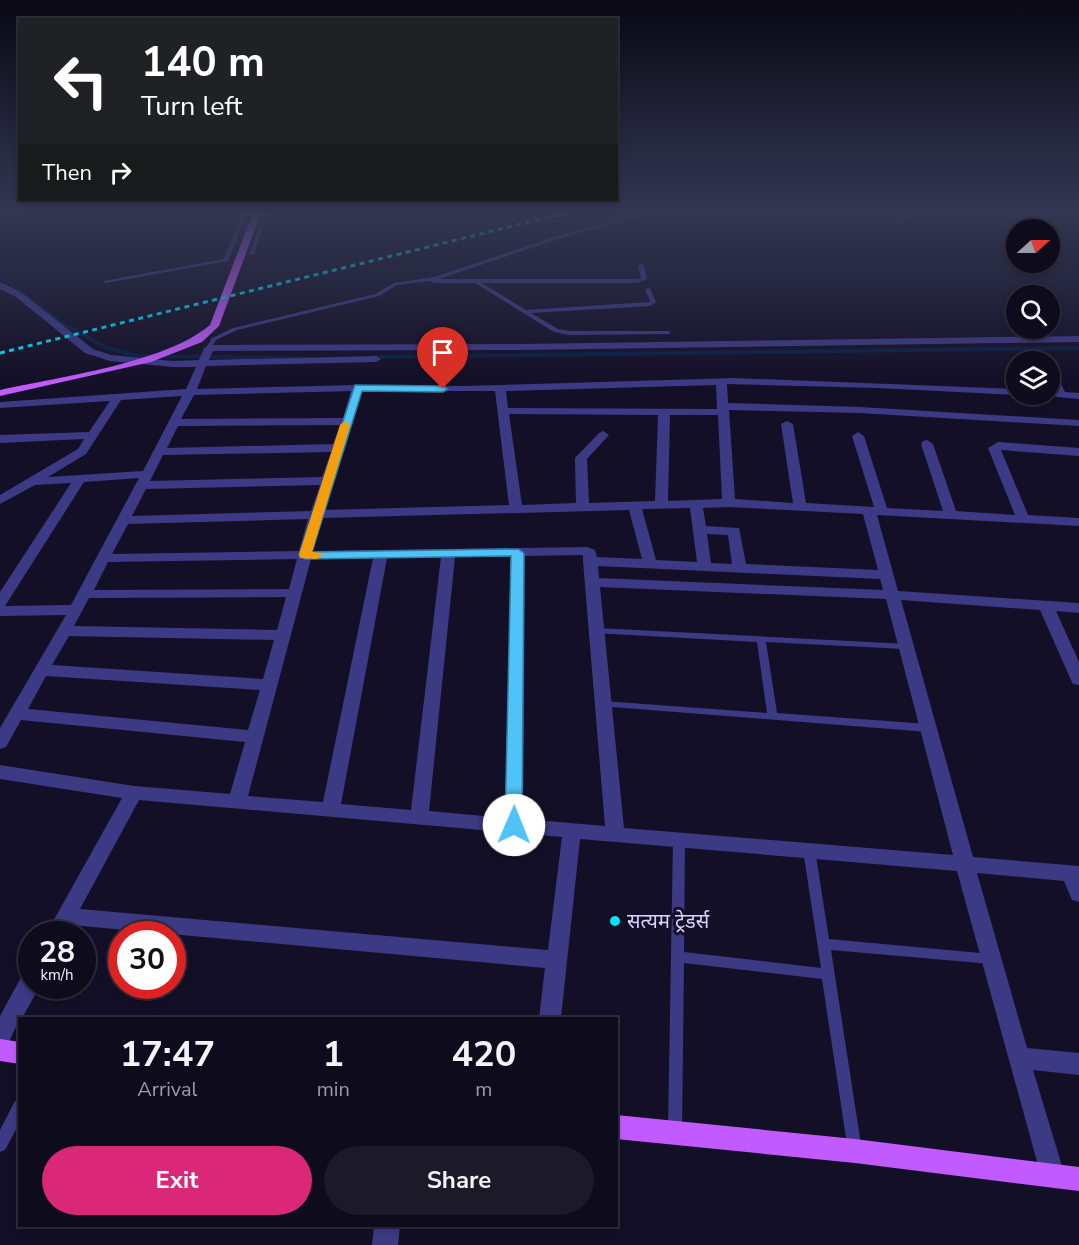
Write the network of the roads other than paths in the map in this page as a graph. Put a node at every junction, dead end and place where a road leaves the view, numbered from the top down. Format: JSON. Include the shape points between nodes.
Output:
{"nodes":[{"id":1,"x":180,"y":268,"type":"edge"},
{"id":2,"x":237,"y":268,"type":"edge"},
{"id":3,"x":465,"y":268,"type":"edge"},
{"id":4,"x":641,"y":268,"type":"edge"},
{"id":5,"x":106,"y":281,"type":"dead end"},
{"id":6,"x":426,"y":281,"type":"junction"},
{"id":7,"x":477,"y":282,"type":"junction"},
{"id":8,"x":0,"y":285,"type":"edge"},
{"id":9,"x":648,"y":289,"type":"dead end"},
{"id":10,"x":523,"y":312,"type":"junction"},
{"id":11,"x":668,"y":333,"type":"dead end"},
{"id":12,"x":1079,"y":339,"type":"edge"},
{"id":13,"x":206,"y":355,"type":"junction"},
{"id":14,"x":376,"y":359,"type":"dead end"},
{"id":15,"x":721,"y":381,"type":"junction"},
{"id":16,"x":358,"y":388,"type":"junction"},
{"id":17,"x":500,"y":388,"type":"junction"},
{"id":18,"x":190,"y":392,"type":"junction"},
{"id":19,"x":1006,"y":392,"type":"edge"},
{"id":20,"x":0,"y":393,"type":"edge"},
{"id":21,"x":1060,"y":395,"type":"edge"},
{"id":22,"x":1079,"y":396,"type":"edge"},
{"id":23,"x":117,"y":398,"type":"junction"},
{"id":24,"x":0,"y":405,"type":"edge"},
{"id":25,"x":723,"y":409,"type":"junction"},
{"id":26,"x":503,"y":411,"type":"junction"},
{"id":27,"x":664,"y":411,"type":"junction"},
{"id":28,"x":346,"y":421,"type":"junction"},
{"id":29,"x":172,"y":423,"type":"junction"},
{"id":30,"x":1079,"y":423,"type":"edge"},
{"id":31,"x":787,"y":424,"type":"dead end"},
{"id":32,"x":93,"y":435,"type":"junction"},
{"id":33,"x":603,"y":435,"type":"dead end"},
{"id":34,"x":858,"y":436,"type":"dead end"},
{"id":35,"x":0,"y":439,"type":"edge"},
{"id":36,"x":927,"y":444,"type":"dead end"},
{"id":37,"x":337,"y":448,"type":"junction"},
{"id":38,"x":158,"y":452,"type":"junction"},
{"id":39,"x":1079,"y":452,"type":"edge"},
{"id":40,"x":80,"y":478,"type":"junction"},
{"id":41,"x":33,"y":480,"type":"junction"},
{"id":42,"x":143,"y":480,"type":"junction"},
{"id":43,"x":327,"y":481,"type":"junction"},
{"id":44,"x":0,"y":500,"type":"edge"},
{"id":45,"x":729,"y":503,"type":"junction"},
{"id":46,"x":696,"y":504,"type":"junction"},
{"id":47,"x":661,"y":505,"type":"junction"},
{"id":48,"x":635,"y":506,"type":"junction"},
{"id":49,"x":800,"y":507,"type":"junction"},
{"id":50,"x":583,"y":508,"type":"junction"},
{"id":51,"x":516,"y":510,"type":"junction"},
{"id":52,"x":876,"y":511,"type":"junction"},
{"id":53,"x":316,"y":515,"type":"junction"},
{"id":54,"x":951,"y":515,"type":"junction"},
{"id":55,"x":1023,"y":519,"type":"junction"},
{"id":56,"x":122,"y":520,"type":"junction"},
{"id":57,"x":1079,"y":522,"type":"edge"},
{"id":58,"x":700,"y":530,"type":"junction"},
{"id":59,"x":518,"y":553,"type":"junction"},
{"id":60,"x":447,"y":554,"type":"junction"},
{"id":61,"x":305,"y":555,"type":"junction"},
{"id":62,"x":381,"y":555,"type":"junction"},
{"id":63,"x":103,"y":558,"type":"junction"},
{"id":64,"x":590,"y":561,"type":"junction"},
{"id":65,"x":650,"y":564,"type":"junction"},
{"id":66,"x":705,"y":567,"type":"junction"},
{"id":67,"x":740,"y":568,"type":"junction"},
{"id":68,"x":886,"y":575,"type":"junction"},
{"id":69,"x":592,"y":582,"type":"junction"},
{"id":70,"x":294,"y":593,"type":"junction"},
{"id":71,"x":84,"y":594,"type":"junction"},
{"id":72,"x":891,"y":595,"type":"junction"},
{"id":73,"x":0,"y":603,"type":"edge"},
{"id":74,"x":1046,"y":606,"type":"junction"},
{"id":75,"x":1079,"y":608,"type":"edge"},
{"id":76,"x":76,"y":610,"type":"junction"},
{"id":77,"x":0,"y":611,"type":"edge"},
{"id":78,"x":597,"y":631,"type":"junction"},
{"id":79,"x":63,"y":632,"type":"junction"},
{"id":80,"x":282,"y":635,"type":"junction"},
{"id":81,"x":761,"y":639,"type":"junction"},
{"id":82,"x":905,"y":646,"type":"junction"},
{"id":83,"x":41,"y":670,"type":"junction"},
{"id":84,"x":1079,"y":680,"type":"edge"},
{"id":85,"x":269,"y":685,"type":"junction"},
{"id":86,"x":603,"y":704,"type":"junction"},
{"id":87,"x":16,"y":714,"type":"junction"},
{"id":88,"x":773,"y":717,"type":"junction"},
{"id":89,"x":928,"y":728,"type":"junction"},
{"id":90,"x":254,"y":737,"type":"junction"},
{"id":91,"x":0,"y":743,"type":"edge"},
{"id":92,"x":0,"y":772,"type":"edge"},
{"id":93,"x":134,"y":793,"type":"junction"},
{"id":94,"x":237,"y":802,"type":"junction"},
{"id":95,"x":331,"y":810,"type":"junction"},
{"id":96,"x":419,"y":818,"type":"junction"},
{"id":97,"x":514,"y":825,"type":"junction"},
{"id":98,"x":572,"y":830,"type":"junction"},
{"id":99,"x":615,"y":834,"type":"junction"},
{"id":100,"x":679,"y":840,"type":"junction"},
{"id":101,"x":808,"y":850,"type":"junction"},
{"id":102,"x":964,"y":863,"type":"junction"},
{"id":103,"x":1075,"y":873,"type":"edge"},
{"id":104,"x":1079,"y":894,"type":"edge"},
{"id":105,"x":66,"y":916,"type":"junction"},
{"id":106,"x":63,"y":921,"type":"edge"},
{"id":107,"x":823,"y":944,"type":"junction"},
{"id":108,"x":678,"y":957,"type":"junction"},
{"id":109,"x":991,"y":959,"type":"junction"},
{"id":110,"x":556,"y":960,"type":"junction"},
{"id":111,"x":828,"y":974,"type":"junction"},
{"id":112,"x":21,"y":999,"type":"edge"},
{"id":113,"x":550,"y":1017,"type":"edge"},
{"id":114,"x":0,"y":1037,"type":"edge"},
{"id":115,"x":0,"y":1050,"type":"edge"},
{"id":116,"x":18,"y":1053,"type":"edge"},
{"id":117,"x":1018,"y":1058,"type":"junction"},
{"id":118,"x":1079,"y":1064,"type":"edge"},
{"id":119,"x":18,"y":1110,"type":"edge"},
{"id":120,"x":618,"y":1127,"type":"edge"},
{"id":121,"x":675,"y":1134,"type":"junction"},
{"id":122,"x":0,"y":1145,"type":"edge"},
{"id":123,"x":855,"y":1150,"type":"junction"},
{"id":124,"x":1053,"y":1176,"type":"junction"},
{"id":125,"x":1079,"y":1179,"type":"edge"},
{"id":126,"x":387,"y":1227,"type":"edge"},
{"id":127,"x":385,"y":1245,"type":"edge"}],
"edges":[{"from":1,"to":5,"type":"lane"},
{"from":2,"to":20,"type":"main road","via":[[214,326],[198,340],[147,360]]},
{"from":3,"to":6,"type":"lane"},
{"from":4,"to":7,"type":"lane","via":[[644,279],[637,281]]},
{"from":6,"to":7,"type":"lane"},
{"from":6,"to":13,"type":"lane","via":[[396,284],[377,295],[235,329],[211,342]]},
{"from":7,"to":10,"type":"lane"},
{"from":8,"to":13,"type":"street","via":[[97,354],[157,363]]},
{"from":9,"to":10,"type":"lane","via":[[653,302],[650,304]]},
{"from":10,"to":11,"type":"lane","via":[[562,332]]},
{"from":12,"to":13,"type":"street"},
{"from":13,"to":14,"type":"street"},
{"from":13,"to":18,"type":"street"},
{"from":15,"to":17,"type":"street"},
{"from":15,"to":19,"type":"street"},
{"from":15,"to":25,"type":"street"},
{"from":16,"to":17,"type":"street"},
{"from":16,"to":18,"type":"street"},
{"from":16,"to":28,"type":"street"},
{"from":17,"to":26,"type":"street"},
{"from":18,"to":23,"type":"street"},
{"from":18,"to":29,"type":"street"},
{"from":21,"to":22,"type":"street"},
{"from":23,"to":24,"type":"street"},
{"from":23,"to":32,"type":"street"},
{"from":25,"to":27,"type":"street"},
{"from":25,"to":30,"type":"street","via":[[860,410]]},
{"from":25,"to":45,"type":"street"},
{"from":26,"to":27,"type":"street"},
{"from":26,"to":51,"type":"street"},
{"from":27,"to":47,"type":"street"},
{"from":28,"to":29,"type":"street"},
{"from":28,"to":37,"type":"street"},
{"from":29,"to":38,"type":"street"},
{"from":31,"to":49,"type":"street"},
{"from":32,"to":35,"type":"street"},
{"from":32,"to":41,"type":"street","via":[[76,455]]},
{"from":33,"to":50,"type":"street","via":[[581,458]]},
{"from":34,"to":52,"type":"street"},
{"from":36,"to":54,"type":"street"},
{"from":37,"to":38,"type":"street"},
{"from":37,"to":43,"type":"street"},
{"from":38,"to":42,"type":"street"},
{"from":39,"to":55,"type":"street","via":[[994,448]]},
{"from":40,"to":41,"type":"street"},
{"from":40,"to":42,"type":"street"},
{"from":40,"to":73,"type":"street"},
{"from":41,"to":44,"type":"street"},
{"from":42,"to":43,"type":"street"},
{"from":42,"to":56,"type":"street"},
{"from":43,"to":53,"type":"street"},
{"from":45,"to":46,"type":"street"},
{"from":45,"to":49,"type":"street"},
{"from":46,"to":47,"type":"street"},
{"from":46,"to":58,"type":"street"},
{"from":47,"to":48,"type":"street"},
{"from":48,"to":50,"type":"street"},
{"from":48,"to":65,"type":"street"},
{"from":49,"to":52,"type":"street"},
{"from":50,"to":51,"type":"street"},
{"from":51,"to":53,"type":"street"},
{"from":52,"to":54,"type":"street"},
{"from":52,"to":68,"type":"street"},
{"from":53,"to":56,"type":"street"},
{"from":53,"to":61,"type":"street"},
{"from":54,"to":55,"type":"street"},
{"from":55,"to":57,"type":"street"},
{"from":56,"to":63,"type":"street"},
{"from":58,"to":66,"type":"street"},
{"from":58,"to":67,"type":"street","via":[[734,531]]},
{"from":59,"to":60,"type":"street"},
{"from":59,"to":64,"type":"street","via":[[583,549],[590,553]]},
{"from":59,"to":97,"type":"street"},
{"from":60,"to":62,"type":"street"},
{"from":60,"to":96,"type":"street"},
{"from":61,"to":62,"type":"street"},
{"from":61,"to":63,"type":"street"},
{"from":61,"to":70,"type":"street"},
{"from":62,"to":95,"type":"street"},
{"from":63,"to":71,"type":"street"},
{"from":64,"to":65,"type":"street"},
{"from":64,"to":69,"type":"street"},
{"from":65,"to":66,"type":"street"},
{"from":66,"to":67,"type":"street"},
{"from":67,"to":68,"type":"street"},
{"from":68,"to":72,"type":"street"},
{"from":69,"to":72,"type":"street"},
{"from":69,"to":78,"type":"street"},
{"from":70,"to":71,"type":"street"},
{"from":70,"to":80,"type":"street"},
{"from":71,"to":76,"type":"street"},
{"from":72,"to":74,"type":"street"},
{"from":72,"to":82,"type":"street"},
{"from":74,"to":75,"type":"street"},
{"from":74,"to":84,"type":"street"},
{"from":76,"to":77,"type":"street"},
{"from":76,"to":79,"type":"street"},
{"from":78,"to":81,"type":"lane"},
{"from":78,"to":86,"type":"street"},
{"from":79,"to":80,"type":"street"},
{"from":79,"to":83,"type":"street"},
{"from":80,"to":85,"type":"street"},
{"from":81,"to":82,"type":"lane"},
{"from":81,"to":88,"type":"lane"},
{"from":82,"to":89,"type":"street"},
{"from":83,"to":85,"type":"street"},
{"from":83,"to":87,"type":"street"},
{"from":85,"to":90,"type":"street"},
{"from":86,"to":88,"type":"lane"},
{"from":86,"to":99,"type":"street"},
{"from":87,"to":90,"type":"street"},
{"from":87,"to":91,"type":"street"},
{"from":88,"to":89,"type":"lane"},
{"from":89,"to":102,"type":"street"},
{"from":90,"to":94,"type":"street"},
{"from":92,"to":93,"type":"street"},
{"from":93,"to":94,"type":"street"},
{"from":93,"to":105,"type":"street"},
{"from":94,"to":95,"type":"street"},
{"from":95,"to":96,"type":"street"},
{"from":96,"to":97,"type":"street"},
{"from":97,"to":98,"type":"street"},
{"from":98,"to":99,"type":"street"},
{"from":98,"to":110,"type":"street"},
{"from":99,"to":100,"type":"street"},
{"from":100,"to":101,"type":"street"},
{"from":100,"to":108,"type":"lane"},
{"from":101,"to":102,"type":"street"},
{"from":101,"to":107,"type":"lane"},
{"from":102,"to":103,"type":"street"},
{"from":102,"to":109,"type":"street"},
{"from":103,"to":104,"type":"street"},
{"from":105,"to":106,"type":"street"},
{"from":105,"to":110,"type":"street"},
{"from":107,"to":109,"type":"lane"},
{"from":107,"to":111,"type":"lane"},
{"from":108,"to":111,"type":"lane"},
{"from":108,"to":121,"type":"lane"},
{"from":109,"to":117,"type":"street"},
{"from":110,"to":113,"type":"street"},
{"from":111,"to":123,"type":"lane"},
{"from":112,"to":114,"type":"street"},
{"from":115,"to":116,"type":"main road"},
{"from":117,"to":118,"type":"street"},
{"from":117,"to":124,"type":"street"},
{"from":119,"to":122,"type":"lane"},
{"from":120,"to":121,"type":"main road"},
{"from":121,"to":123,"type":"main road"},
{"from":123,"to":124,"type":"main road"},
{"from":124,"to":125,"type":"main road"},
{"from":126,"to":127,"type":"street"}]}
